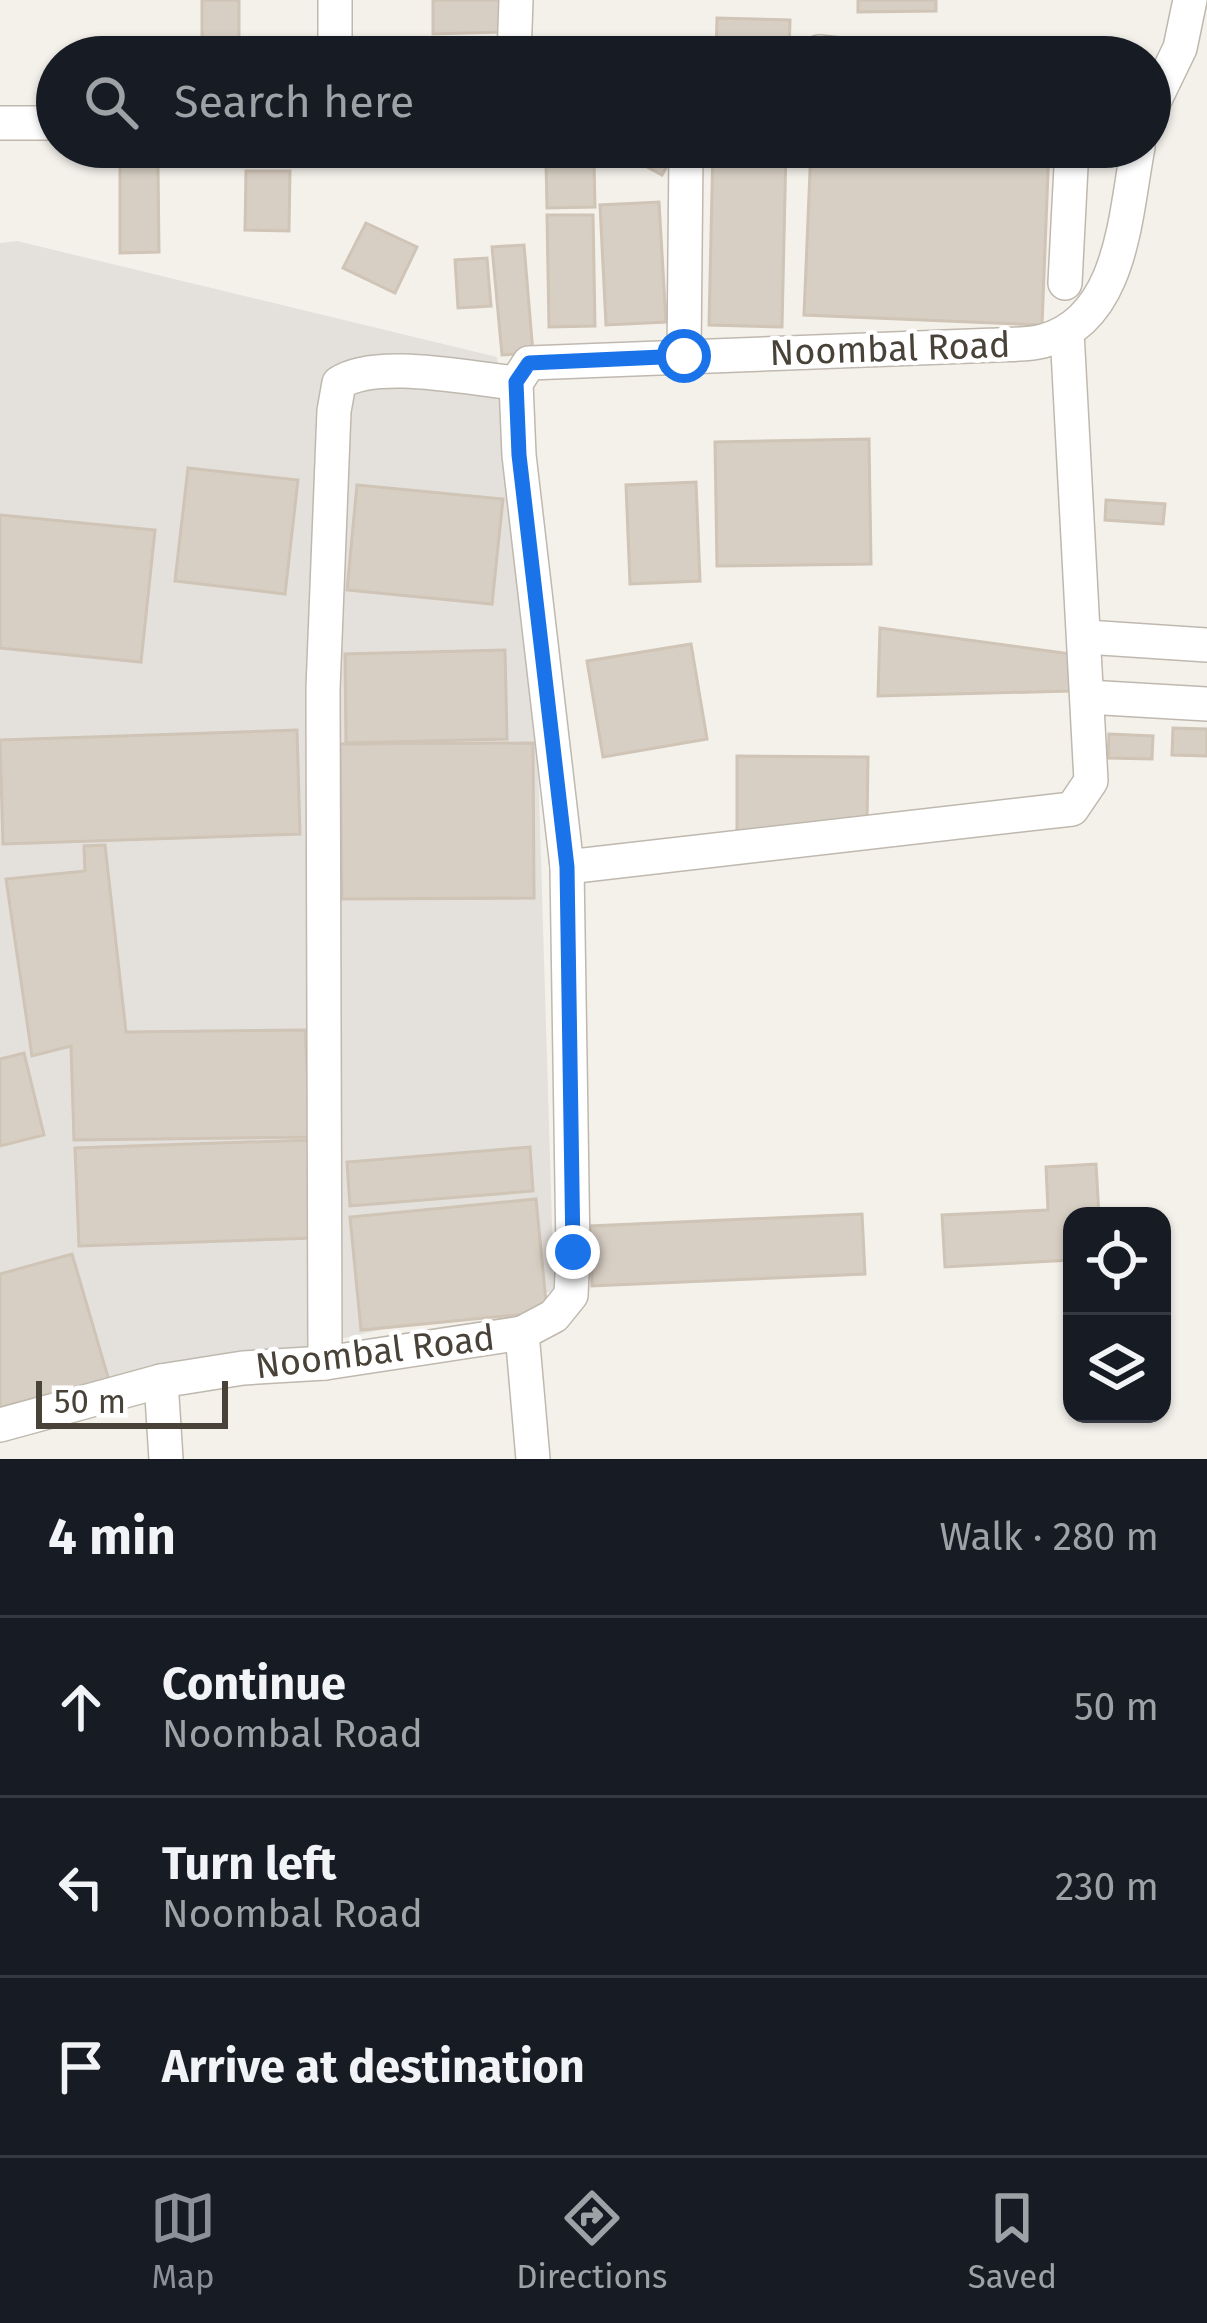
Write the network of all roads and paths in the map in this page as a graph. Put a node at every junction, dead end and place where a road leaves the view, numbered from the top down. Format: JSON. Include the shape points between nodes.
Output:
{"nodes":[{"id":1,"x":334,"y":0,"type":"edge"},
{"id":2,"x":516,"y":0,"type":"edge"},
{"id":3,"x":1190,"y":0,"type":"edge"},
{"id":4,"x":335,"y":36,"type":"edge"},
{"id":5,"x":515,"y":36,"type":"edge"},
{"id":6,"x":1193,"y":49,"type":"edge"},
{"id":7,"x":1171,"y":75,"type":"edge"},
{"id":8,"x":0,"y":122,"type":"edge"},
{"id":9,"x":36,"y":123,"type":"edge"},
{"id":10,"x":686,"y":168,"type":"edge"},
{"id":11,"x":1071,"y":168,"type":"edge"},
{"id":12,"x":1134,"y":168,"type":"edge"},
{"id":13,"x":1065,"y":283,"type":"dead end"},
{"id":14,"x":1067,"y":332,"type":"junction"},
{"id":15,"x":684,"y":356,"type":"junction"},
{"id":16,"x":516,"y":382,"type":"junction"},
{"id":17,"x":1086,"y":637,"type":"junction"},
{"id":18,"x":1207,"y":645,"type":"edge"},
{"id":19,"x":1087,"y":697,"type":"junction"},
{"id":20,"x":1207,"y":704,"type":"edge"},
{"id":21,"x":567,"y":867,"type":"junction"},
{"id":22,"x":522,"y":1333,"type":"junction"},
{"id":23,"x":325,"y":1364,"type":"junction"},
{"id":24,"x":161,"y":1381,"type":"junction"},
{"id":25,"x":0,"y":1425,"type":"edge"},
{"id":26,"x":166,"y":1459,"type":"edge"},
{"id":27,"x":532,"y":1459,"type":"edge"}],
"edges":[{"from":1,"to":4,"type":"street"},
{"from":2,"to":5,"type":"street"},
{"from":3,"to":6,"type":"street"},
{"from":6,"to":7,"type":"street"},
{"from":8,"to":9,"type":"street"},
{"from":10,"to":15,"type":"street"},
{"from":11,"to":13,"type":"street"},
{"from":12,"to":14,"type":"street","via":[[1114,269],[1099,301]]},
{"from":14,"to":15,"type":"street","name":"Noombal Road","via":[[1039,343]]},
{"from":14,"to":17,"type":"street"},
{"from":15,"to":16,"type":"street","name":"Noombal Road","via":[[529,363]]},
{"from":16,"to":21,"type":"street","name":"Noombal Road"},
{"from":16,"to":23,"type":"street","via":[[387,371],[339,383],[323,689]]},
{"from":17,"to":18,"type":"street"},
{"from":17,"to":19,"type":"street"},
{"from":19,"to":20,"type":"street"},
{"from":19,"to":21,"type":"street","via":[[1091,781],[1072,808]]},
{"from":21,"to":22,"type":"street","name":"Noombal Road","via":[[571,1294],[554,1316]]},
{"from":22,"to":23,"type":"street","name":"Noombal Road"},
{"from":22,"to":27,"type":"street"},
{"from":23,"to":24,"type":"street","name":"Noombal Road"},
{"from":24,"to":25,"type":"street","name":"Noombal Road"},
{"from":24,"to":26,"type":"street"}]}
